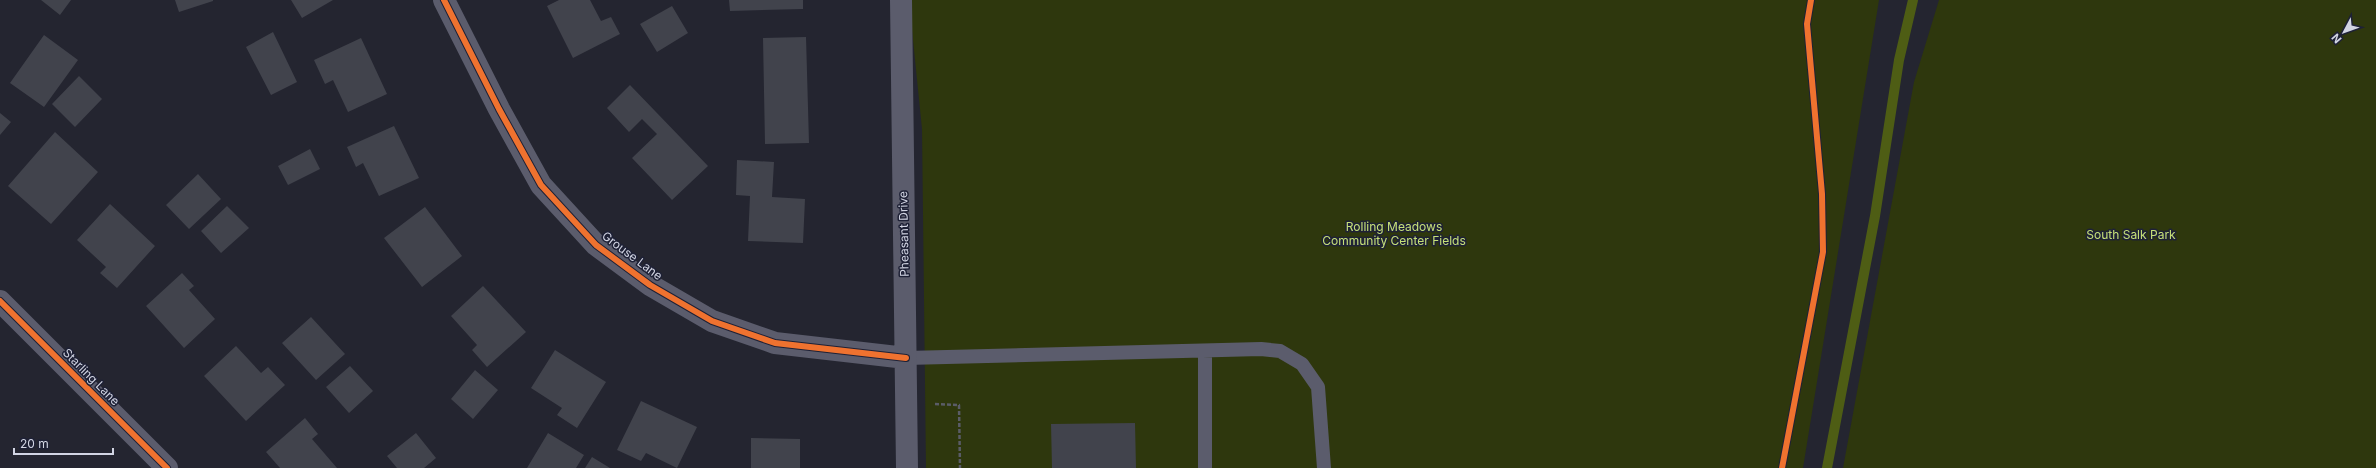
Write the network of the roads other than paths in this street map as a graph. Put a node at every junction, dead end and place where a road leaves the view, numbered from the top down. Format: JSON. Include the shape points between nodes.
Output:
{"nodes":[{"id":1,"x":444,"y":0,"type":"edge"},
{"id":2,"x":901,"y":0,"type":"edge"},
{"id":3,"x":0,"y":301,"type":"edge"},
{"id":4,"x":1205,"y":351,"type":"junction"},
{"id":5,"x":906,"y":358,"type":"junction"},
{"id":6,"x":167,"y":468,"type":"edge"},
{"id":7,"x":907,"y":468,"type":"edge"},
{"id":8,"x":1204,"y":468,"type":"edge"},
{"id":9,"x":1324,"y":468,"type":"edge"}],
"edges":[{"from":1,"to":5,"type":"street","name":"Grouse Lane","via":[[541,185],[596,245],[650,286],[712,321],[775,343]]},
{"from":2,"to":5,"type":"street","name":"Pheasant Drive"},
{"from":3,"to":6,"type":"street","name":"Starling Lane"},
{"from":4,"to":5,"type":"lane"},
{"from":4,"to":8,"type":"lane"},
{"from":4,"to":9,"type":"lane","via":[[1280,351],[1302,364],[1318,387]]},
{"from":5,"to":7,"type":"street","name":"Pheasant Drive"}]}
